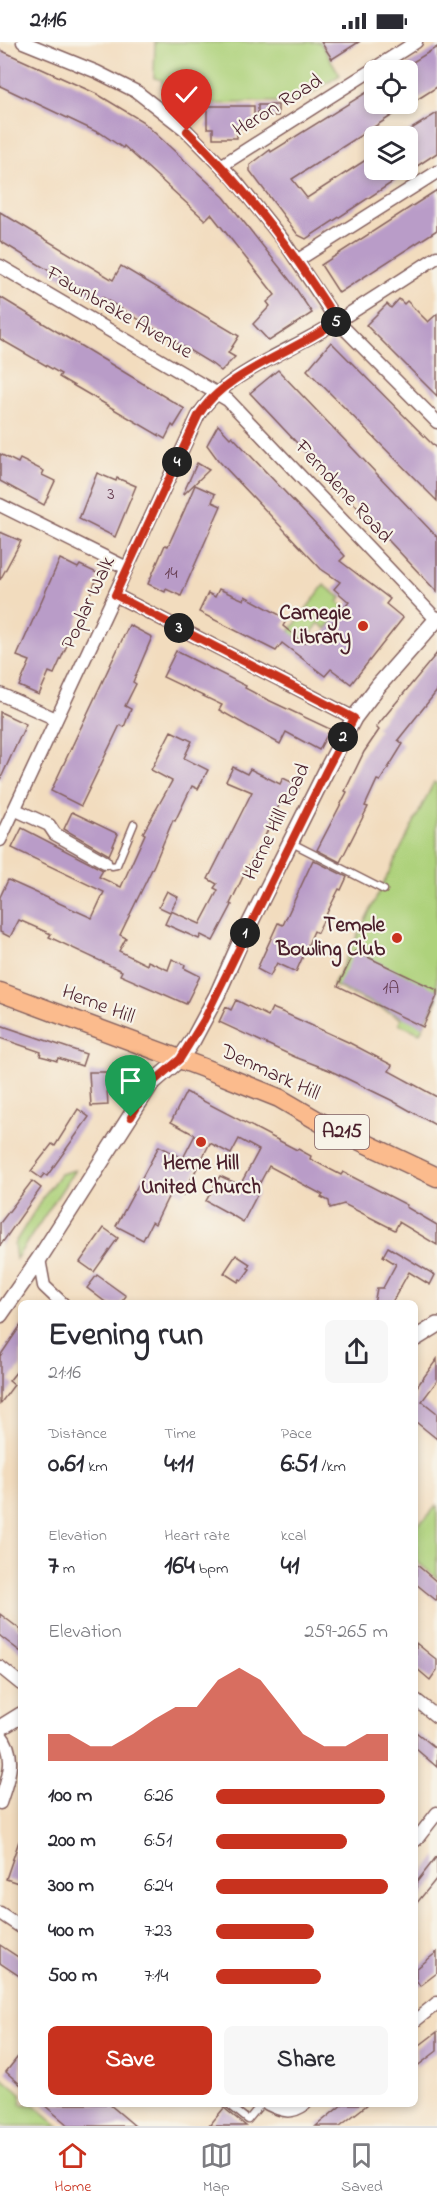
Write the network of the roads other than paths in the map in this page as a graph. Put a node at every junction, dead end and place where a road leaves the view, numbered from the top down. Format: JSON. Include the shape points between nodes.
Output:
{"nodes":[{"id":1,"x":23,"y":42,"type":"edge"},
{"id":2,"x":416,"y":42,"type":"edge"},
{"id":3,"x":224,"y":167,"type":"junction"},
{"id":4,"x":437,"y":172,"type":"edge"},
{"id":5,"x":437,"y":257,"type":"edge"},
{"id":6,"x":298,"y":260,"type":"junction"},
{"id":7,"x":0,"y":266,"type":"edge"},
{"id":8,"x":337,"y":321,"type":"junction"},
{"id":9,"x":218,"y":394,"type":"junction"},
{"id":10,"x":437,"y":422,"type":"edge"},
{"id":11,"x":0,"y":505,"type":"edge"},
{"id":12,"x":127,"y":568,"type":"junction"},
{"id":13,"x":115,"y":595,"type":"junction"},
{"id":14,"x":437,"y":619,"type":"edge"},
{"id":15,"x":0,"y":694,"type":"edge"},
{"id":16,"x":354,"y":718,"type":"junction"},
{"id":17,"x":56,"y":719,"type":"junction"},
{"id":18,"x":16,"y":810,"type":"junction"},
{"id":19,"x":134,"y":824,"type":"dead end"},
{"id":20,"x":0,"y":840,"type":"edge"},
{"id":21,"x":291,"y":842,"type":"junction"},
{"id":22,"x":105,"y":862,"type":"joint"},
{"id":23,"x":384,"y":890,"type":"dead end"},
{"id":24,"x":0,"y":992,"type":"edge"},
{"id":25,"x":180,"y":1059,"type":"junction"},
{"id":26,"x":437,"y":1177,"type":"edge"},
{"id":27,"x":39,"y":1259,"type":"junction"},
{"id":28,"x":59,"y":1300,"type":"edge"},
{"id":29,"x":0,"y":1314,"type":"edge"},
{"id":30,"x":437,"y":1325,"type":"edge"},
{"id":31,"x":418,"y":1337,"type":"edge"},
{"id":32,"x":0,"y":1667,"type":"edge"},
{"id":33,"x":18,"y":1682,"type":"edge"},
{"id":34,"x":418,"y":1701,"type":"edge"},
{"id":35,"x":434,"y":1709,"type":"edge"},
{"id":36,"x":18,"y":1717,"type":"edge"},
{"id":37,"x":0,"y":1728,"type":"edge"},
{"id":38,"x":0,"y":1734,"type":"edge"},
{"id":39,"x":16,"y":1760,"type":"edge"},
{"id":40,"x":0,"y":1803,"type":"edge"},
{"id":41,"x":437,"y":1813,"type":"edge"},
{"id":42,"x":418,"y":1837,"type":"edge"},
{"id":43,"x":0,"y":1913,"type":"edge"},
{"id":44,"x":18,"y":1925,"type":"edge"},
{"id":45,"x":437,"y":2003,"type":"edge"},
{"id":46,"x":418,"y":2018,"type":"edge"},
{"id":47,"x":232,"y":2107,"type":"edge"},
{"id":48,"x":259,"y":2107,"type":"edge"},
{"id":49,"x":274,"y":2107,"type":"edge"},
{"id":50,"x":298,"y":2107,"type":"edge"}],
"edges":[{"from":1,"to":3,"type":"street","via":[[137,92],[179,123]]},
{"from":2,"to":3,"type":"street","name":"Heron Road"},
{"from":3,"to":6,"type":"street"},
{"from":4,"to":6,"type":"street"},
{"from":5,"to":8,"type":"street","name":"Poplar Walk"},
{"from":6,"to":8,"type":"street"},
{"from":7,"to":9,"type":"street","name":"Fawnbrake Avenue"},
{"from":8,"to":9,"type":"street","name":"Poplar Walk"},
{"from":8,"to":10,"type":"street"},
{"from":9,"to":12,"type":"street","name":"Poplar Walk","via":[[198,416]]},
{"from":9,"to":14,"type":"street","name":"Ferndene Road"},
{"from":11,"to":12,"type":"street"},
{"from":12,"to":13,"type":"street","name":"Poplar Walk"},
{"from":13,"to":16,"type":"street"},
{"from":13,"to":17,"type":"street","name":"Poplar Walk"},
{"from":14,"to":16,"type":"street","name":"Herne Hill Road"},
{"from":15,"to":17,"type":"street"},
{"from":16,"to":21,"type":"street","name":"Herne Hill Road"},
{"from":17,"to":18,"type":"street","name":"Poplar Walk"},
{"from":18,"to":20,"type":"street","name":"Poplar Walk"},
{"from":18,"to":22,"type":"street","via":[[49,825],[55,834]]},
{"from":19,"to":22,"type":"lane","via":[[117,865]]},
{"from":21,"to":23,"type":"lane"},
{"from":21,"to":25,"type":"street","name":"Herne Hill Road","via":[[217,995]]},
{"from":24,"to":25,"type":"main road","name":"Herne Hill","number":"A215"},
{"from":25,"to":26,"type":"main road","name":"Denmark Hill","number":"A215","via":[[279,1098],[320,1122]]},
{"from":25,"to":27,"type":"street","name":"Herne Hill Road","via":[[151,1084]]},
{"from":27,"to":28,"type":"street","via":[[44,1286]]},
{"from":27,"to":29,"type":"street","name":"Herne Hill Road"},
{"from":30,"to":31,"type":"street"},
{"from":32,"to":33,"type":"street"},
{"from":34,"to":35,"type":"street"},
{"from":36,"to":37,"type":"street"},
{"from":38,"to":39,"type":"street"},
{"from":39,"to":40,"type":"street"},
{"from":41,"to":42,"type":"street"},
{"from":43,"to":44,"type":"street"},
{"from":45,"to":46,"type":"street"},
{"from":47,"to":48,"type":"lane","via":[[248,2120]]},
{"from":49,"to":50,"type":"street","via":[[285,2112]]}]}
